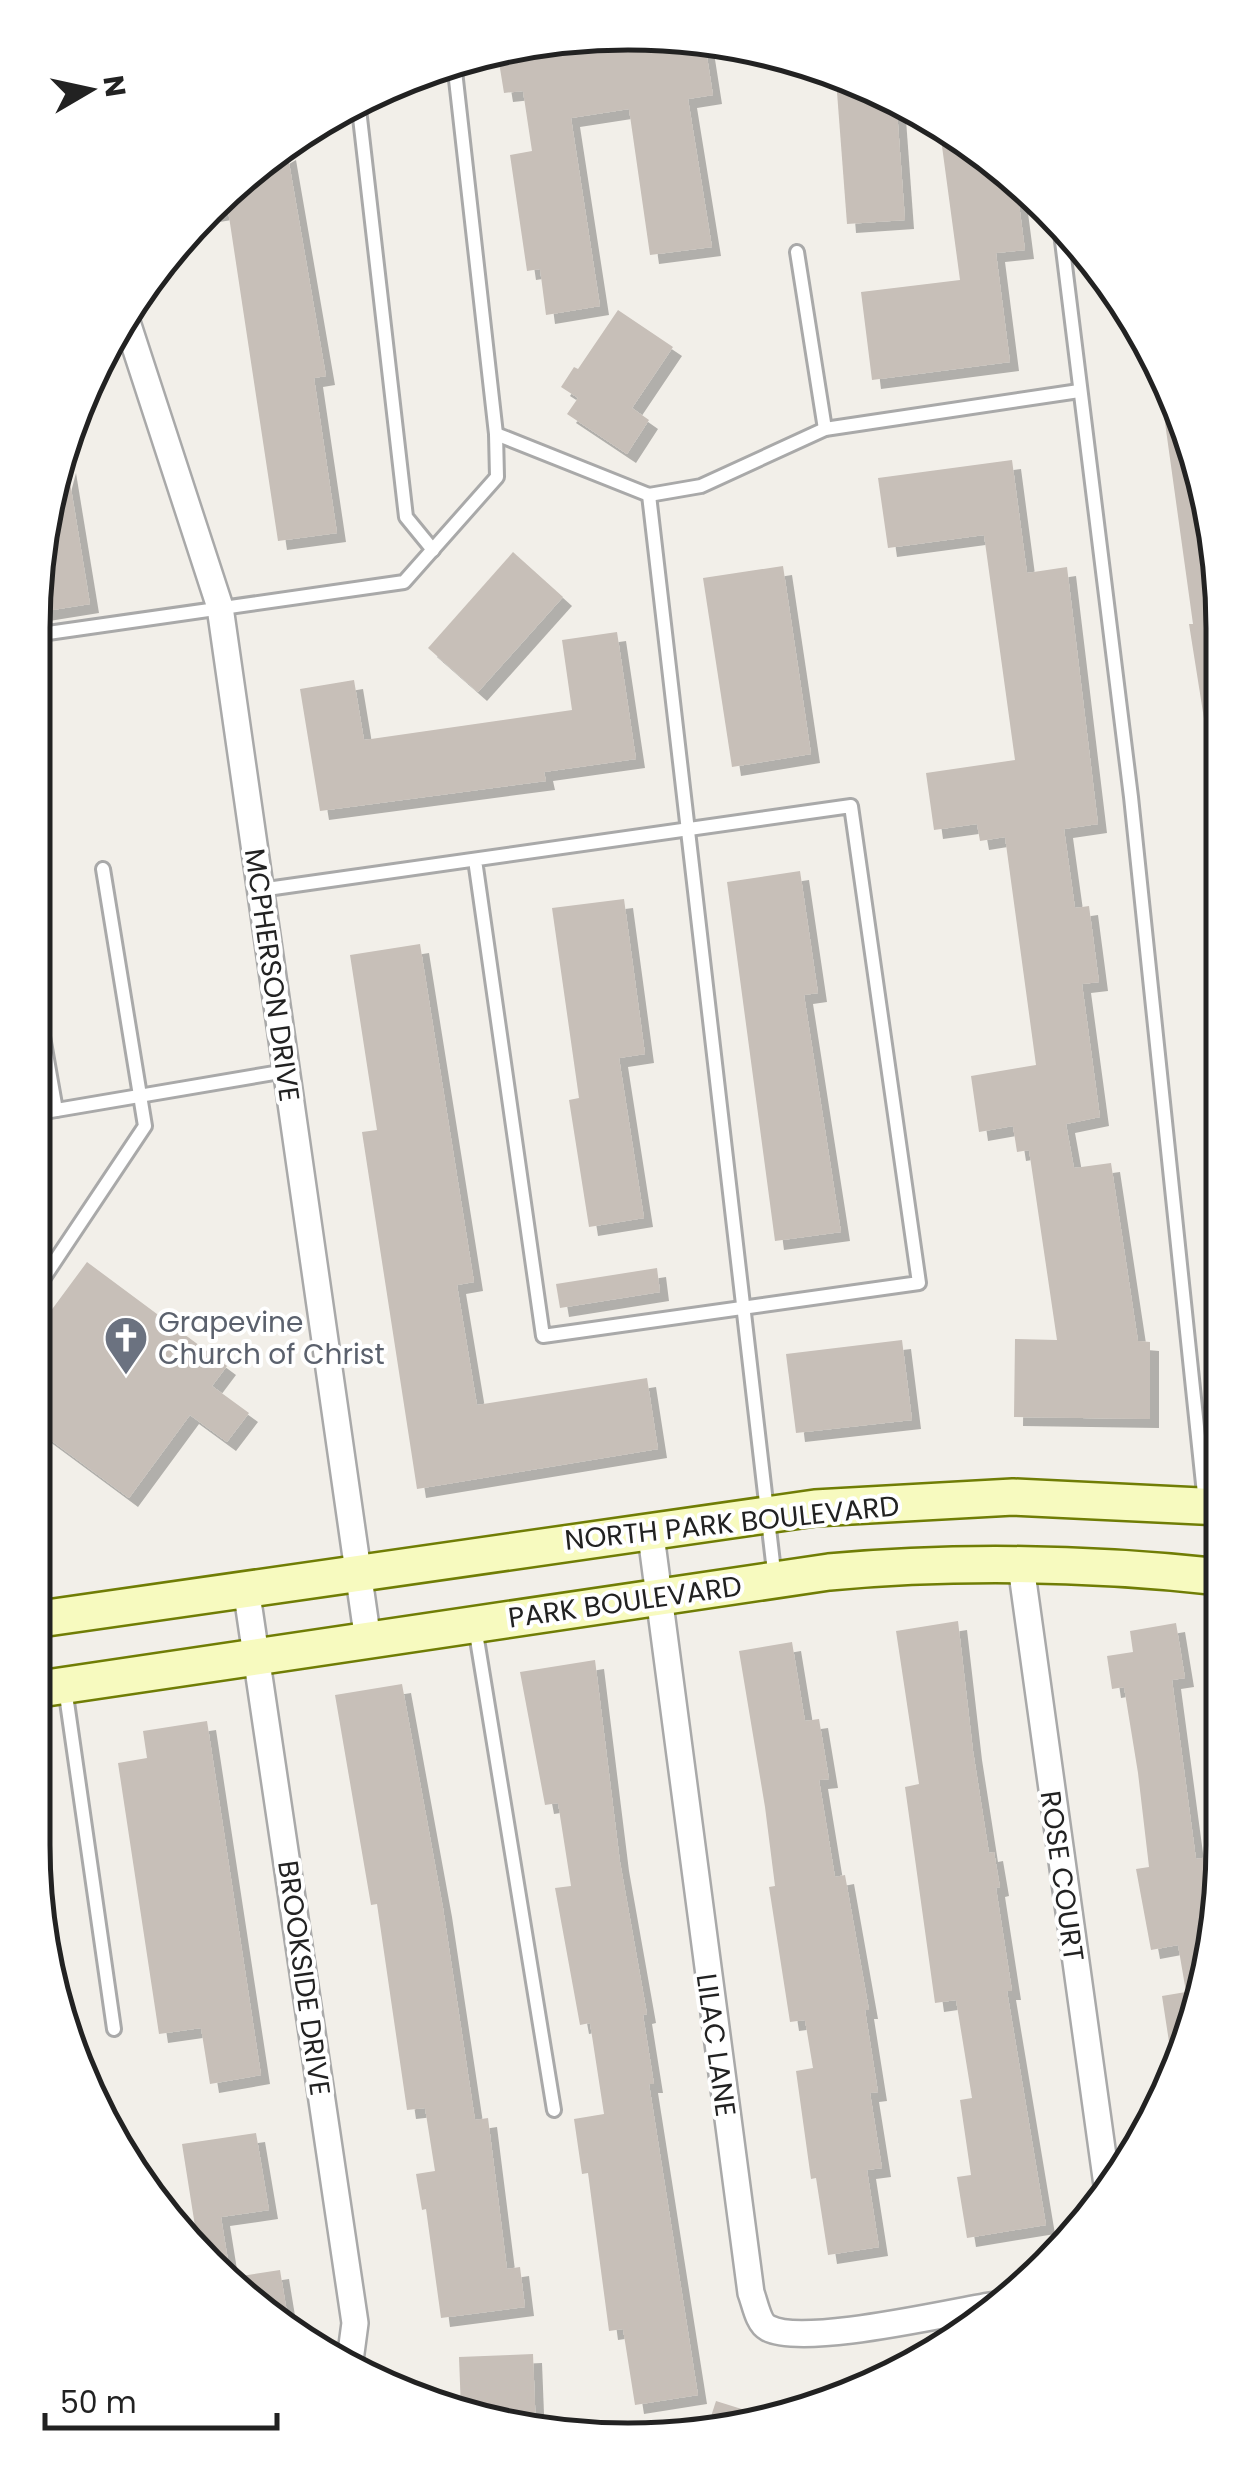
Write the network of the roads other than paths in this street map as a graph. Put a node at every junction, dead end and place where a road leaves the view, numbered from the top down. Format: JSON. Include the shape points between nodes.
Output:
{"nodes":[{"id":1,"x":456,"y":77,"type":"edge"},
{"id":2,"x":360,"y":116,"type":"edge"},
{"id":3,"x":1062,"y":246,"type":"edge"},
{"id":4,"x":797,"y":252,"type":"dead end"},
{"id":5,"x":131,"y":333,"type":"edge"},
{"id":6,"x":1079,"y":390,"type":"junction"},
{"id":7,"x":825,"y":428,"type":"junction"},
{"id":8,"x":496,"y":434,"type":"junction"},
{"id":9,"x":649,"y":494,"type":"junction"},
{"id":10,"x":433,"y":550,"type":"junction"},
{"id":11,"x":220,"y":607,"type":"junction"},
{"id":12,"x":50,"y":634,"type":"edge"},
{"id":13,"x":688,"y":830,"type":"junction"},
{"id":14,"x":475,"y":860,"type":"junction"},
{"id":15,"x":103,"y":869,"type":"dead end"},
{"id":16,"x":260,"y":890,"type":"junction"},
{"id":17,"x":286,"y":1071,"type":"junction"},
{"id":18,"x":50,"y":1076,"type":"edge"},
{"id":19,"x":140,"y":1096,"type":"junction"},
{"id":20,"x":56,"y":1110,"type":"junction"},
{"id":21,"x":50,"y":1111,"type":"edge"},
{"id":22,"x":50,"y":1269,"type":"edge"},
{"id":23,"x":744,"y":1308,"type":"junction"},
{"id":24,"x":1206,"y":1445,"type":"edge"},
{"id":25,"x":1206,"y":1506,"type":"edge"},
{"id":26,"x":767,"y":1513,"type":"junction"},
{"id":27,"x":650,"y":1528,"type":"junction"},
{"id":28,"x":1020,"y":1566,"type":"junction"},
{"id":29,"x":357,"y":1572,"type":"junction"},
{"id":30,"x":1206,"y":1576,"type":"edge"},
{"id":31,"x":775,"y":1580,"type":"junction"},
{"id":32,"x":246,"y":1588,"type":"junction"},
{"id":33,"x":658,"y":1598,"type":"junction"},
{"id":34,"x":50,"y":1617,"type":"edge"},
{"id":35,"x":475,"y":1624,"type":"junction"},
{"id":36,"x":368,"y":1640,"type":"junction"},
{"id":37,"x":256,"y":1657,"type":"junction"},
{"id":38,"x":50,"y":1688,"type":"edge"},
{"id":39,"x":50,"y":1693,"type":"edge"},
{"id":40,"x":114,"y":2029,"type":"dead end"},
{"id":41,"x":554,"y":2110,"type":"dead end"},
{"id":42,"x":1105,"y":2171,"type":"edge"},
{"id":43,"x":973,"y":2309,"type":"edge"},
{"id":44,"x":351,"y":2352,"type":"edge"}],
"edges":[{"from":1,"to":8,"type":"lane"},
{"from":2,"to":10,"type":"lane","via":[[406,517]]},
{"from":3,"to":6,"type":"lane"},
{"from":4,"to":7,"type":"lane"},
{"from":5,"to":11,"type":"street","name":"MCPHERSON DRIVE"},
{"from":6,"to":7,"type":"lane"},
{"from":6,"to":24,"type":"lane"},
{"from":7,"to":9,"type":"lane","via":[[701,486]]},
{"from":8,"to":9,"type":"lane"},
{"from":8,"to":10,"type":"lane","via":[[496,478]]},
{"from":9,"to":13,"type":"lane"},
{"from":10,"to":11,"type":"lane","via":[[404,582]]},
{"from":11,"to":12,"type":"lane"},
{"from":11,"to":16,"type":"street","name":"MCPHERSON DRIVE"},
{"from":13,"to":14,"type":"lane"},
{"from":13,"to":23,"type":"lane"},
{"from":13,"to":23,"type":"lane","via":[[851,806],[918,1283]]},
{"from":14,"to":16,"type":"lane"},
{"from":14,"to":23,"type":"lane","via":[[543,1336]]},
{"from":15,"to":19,"type":"lane"},
{"from":16,"to":17,"type":"street","name":"MCPHERSON DRIVE"},
{"from":17,"to":19,"type":"lane"},
{"from":17,"to":29,"type":"street","name":"MCPHERSON DRIVE"},
{"from":18,"to":20,"type":"lane"},
{"from":19,"to":20,"type":"lane"},
{"from":19,"to":22,"type":"lane","via":[[146,1126]]},
{"from":20,"to":21,"type":"lane"},
{"from":23,"to":26,"type":"lane"},
{"from":25,"to":26,"type":"main road","name":"NORTH PARK BOULEVARD","via":[[1013,1497]]},
{"from":26,"to":27,"type":"main road","name":"NORTH PARK BOULEVARD"},
{"from":26,"to":31,"type":"lane"},
{"from":27,"to":29,"type":"main road","name":"NORTH PARK BOULEVARD"},
{"from":27,"to":33,"type":"street","name":"LILAC LANE"},
{"from":28,"to":30,"type":"main road","name":"PARK BOULEVARD"},
{"from":28,"to":31,"type":"main road","name":"PARK BOULEVARD","via":[[897,1566]]},
{"from":28,"to":42,"type":"street","name":"ROSE COURT"},
{"from":29,"to":32,"type":"main road","name":"NORTH PARK BOULEVARD"},
{"from":29,"to":36,"type":"street","name":"MCPHERSON DRIVE"},
{"from":31,"to":33,"type":"main road","name":"PARK BOULEVARD"},
{"from":32,"to":34,"type":"main road"},
{"from":32,"to":37,"type":"street","name":"BROOKSIDE DRIVE"},
{"from":33,"to":35,"type":"main road","name":"PARK BOULEVARD"},
{"from":33,"to":43,"type":"street","name":"LILAC LANE","via":[[748,2275],[762,2322],[793,2334],[829,2333]]},
{"from":35,"to":36,"type":"main road","name":"PARK BOULEVARD"},
{"from":35,"to":41,"type":"lane"},
{"from":36,"to":37,"type":"main road","name":"PARK BOULEVARD"},
{"from":37,"to":38,"type":"main road","name":"PARK BOULEVARD"},
{"from":37,"to":44,"type":"street","name":"BROOKSIDE DRIVE","via":[[355,2323]]},
{"from":39,"to":40,"type":"lane"}]}
